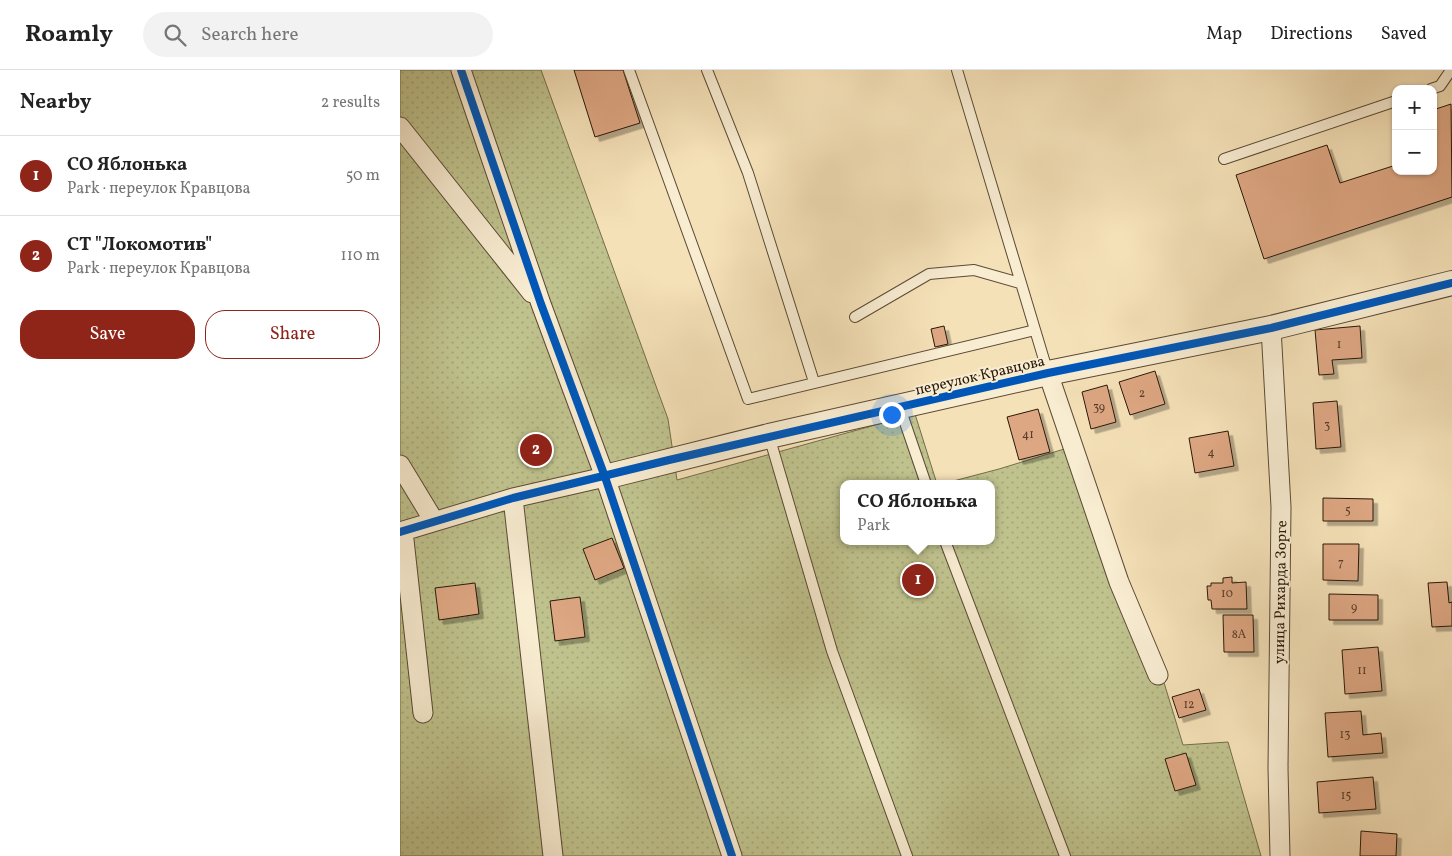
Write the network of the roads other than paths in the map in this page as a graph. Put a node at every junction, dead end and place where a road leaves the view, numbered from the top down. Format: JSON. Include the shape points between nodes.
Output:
{"nodes":[{"id":1,"x":461,"y":70,"type":"edge"},
{"id":2,"x":629,"y":70,"type":"edge"},
{"id":3,"x":707,"y":70,"type":"edge"},
{"id":4,"x":957,"y":70,"type":"edge"},
{"id":5,"x":1451,"y":70,"type":"edge"},
{"id":6,"x":1437,"y":87,"type":"edge"},
{"id":7,"x":1392,"y":102,"type":"edge"},
{"id":8,"x":400,"y":127,"type":"edge"},
{"id":9,"x":1224,"y":159,"type":"dead end"},
{"id":10,"x":1020,"y":282,"type":"junction"},
{"id":11,"x":1452,"y":284,"type":"edge"},
{"id":12,"x":541,"y":304,"type":"junction"},
{"id":13,"x":855,"y":317,"type":"dead end"},
{"id":14,"x":1271,"y":328,"type":"junction"},
{"id":15,"x":1035,"y":330,"type":"junction"},
{"id":16,"x":1048,"y":373,"type":"junction"},
{"id":17,"x":814,"y":382,"type":"junction"},
{"id":18,"x":900,"y":408,"type":"junction"},
{"id":19,"x":768,"y":436,"type":"junction"},
{"id":20,"x":400,"y":465,"type":"edge"},
{"id":21,"x":605,"y":477,"type":"junction"},
{"id":22,"x":925,"y":480,"type":"edge"},
{"id":23,"x":513,"y":498,"type":"junction"},
{"id":24,"x":434,"y":521,"type":"junction"},
{"id":25,"x":402,"y":531,"type":"edge"},
{"id":26,"x":947,"y":545,"type":"edge"},
{"id":27,"x":1158,"y":675,"type":"dead end"},
{"id":28,"x":423,"y":713,"type":"dead end"},
{"id":29,"x":553,"y":856,"type":"edge"},
{"id":30,"x":732,"y":856,"type":"edge"},
{"id":31,"x":907,"y":856,"type":"edge"},
{"id":32,"x":1065,"y":856,"type":"edge"},
{"id":33,"x":1280,"y":856,"type":"edge"}],
"edges":[{"from":1,"to":12,"type":"street"},
{"from":2,"to":17,"type":"lane","via":[[748,398]]},
{"from":3,"to":17,"type":"lane","via":[[748,173]]},
{"from":4,"to":10,"type":"lane"},
{"from":5,"to":6,"type":"lane"},
{"from":7,"to":9,"type":"lane"},
{"from":8,"to":12,"type":"street"},
{"from":10,"to":13,"type":"lane","via":[[974,270],[929,274]]},
{"from":10,"to":15,"type":"lane"},
{"from":11,"to":14,"type":"street","name":"переулок Кравцова"},
{"from":12,"to":21,"type":"street"},
{"from":14,"to":16,"type":"street","name":"переулок Кравцова"},
{"from":14,"to":33,"type":"street","name":"улица Рихарда Зорге","via":[[1281,507]]},
{"from":15,"to":16,"type":"lane"},
{"from":15,"to":17,"type":"lane"},
{"from":16,"to":18,"type":"street","name":"переулок Кравцова"},
{"from":16,"to":27,"type":"street","via":[[1119,582]]},
{"from":18,"to":19,"type":"street","name":"переулок Кравцова"},
{"from":18,"to":22,"type":"lane"},
{"from":19,"to":21,"type":"street","name":"переулок Кравцова"},
{"from":19,"to":31,"type":"lane","via":[[832,651]]},
{"from":20,"to":24,"type":"street"},
{"from":21,"to":23,"type":"street","name":"переулок Кравцова"},
{"from":21,"to":30,"type":"street"},
{"from":23,"to":24,"type":"street","name":"переулок Кравцова"},
{"from":23,"to":29,"type":"street"},
{"from":24,"to":25,"type":"street","name":"переулок Кравцова"},
{"from":25,"to":28,"type":"street"},
{"from":26,"to":32,"type":"lane"}]}
